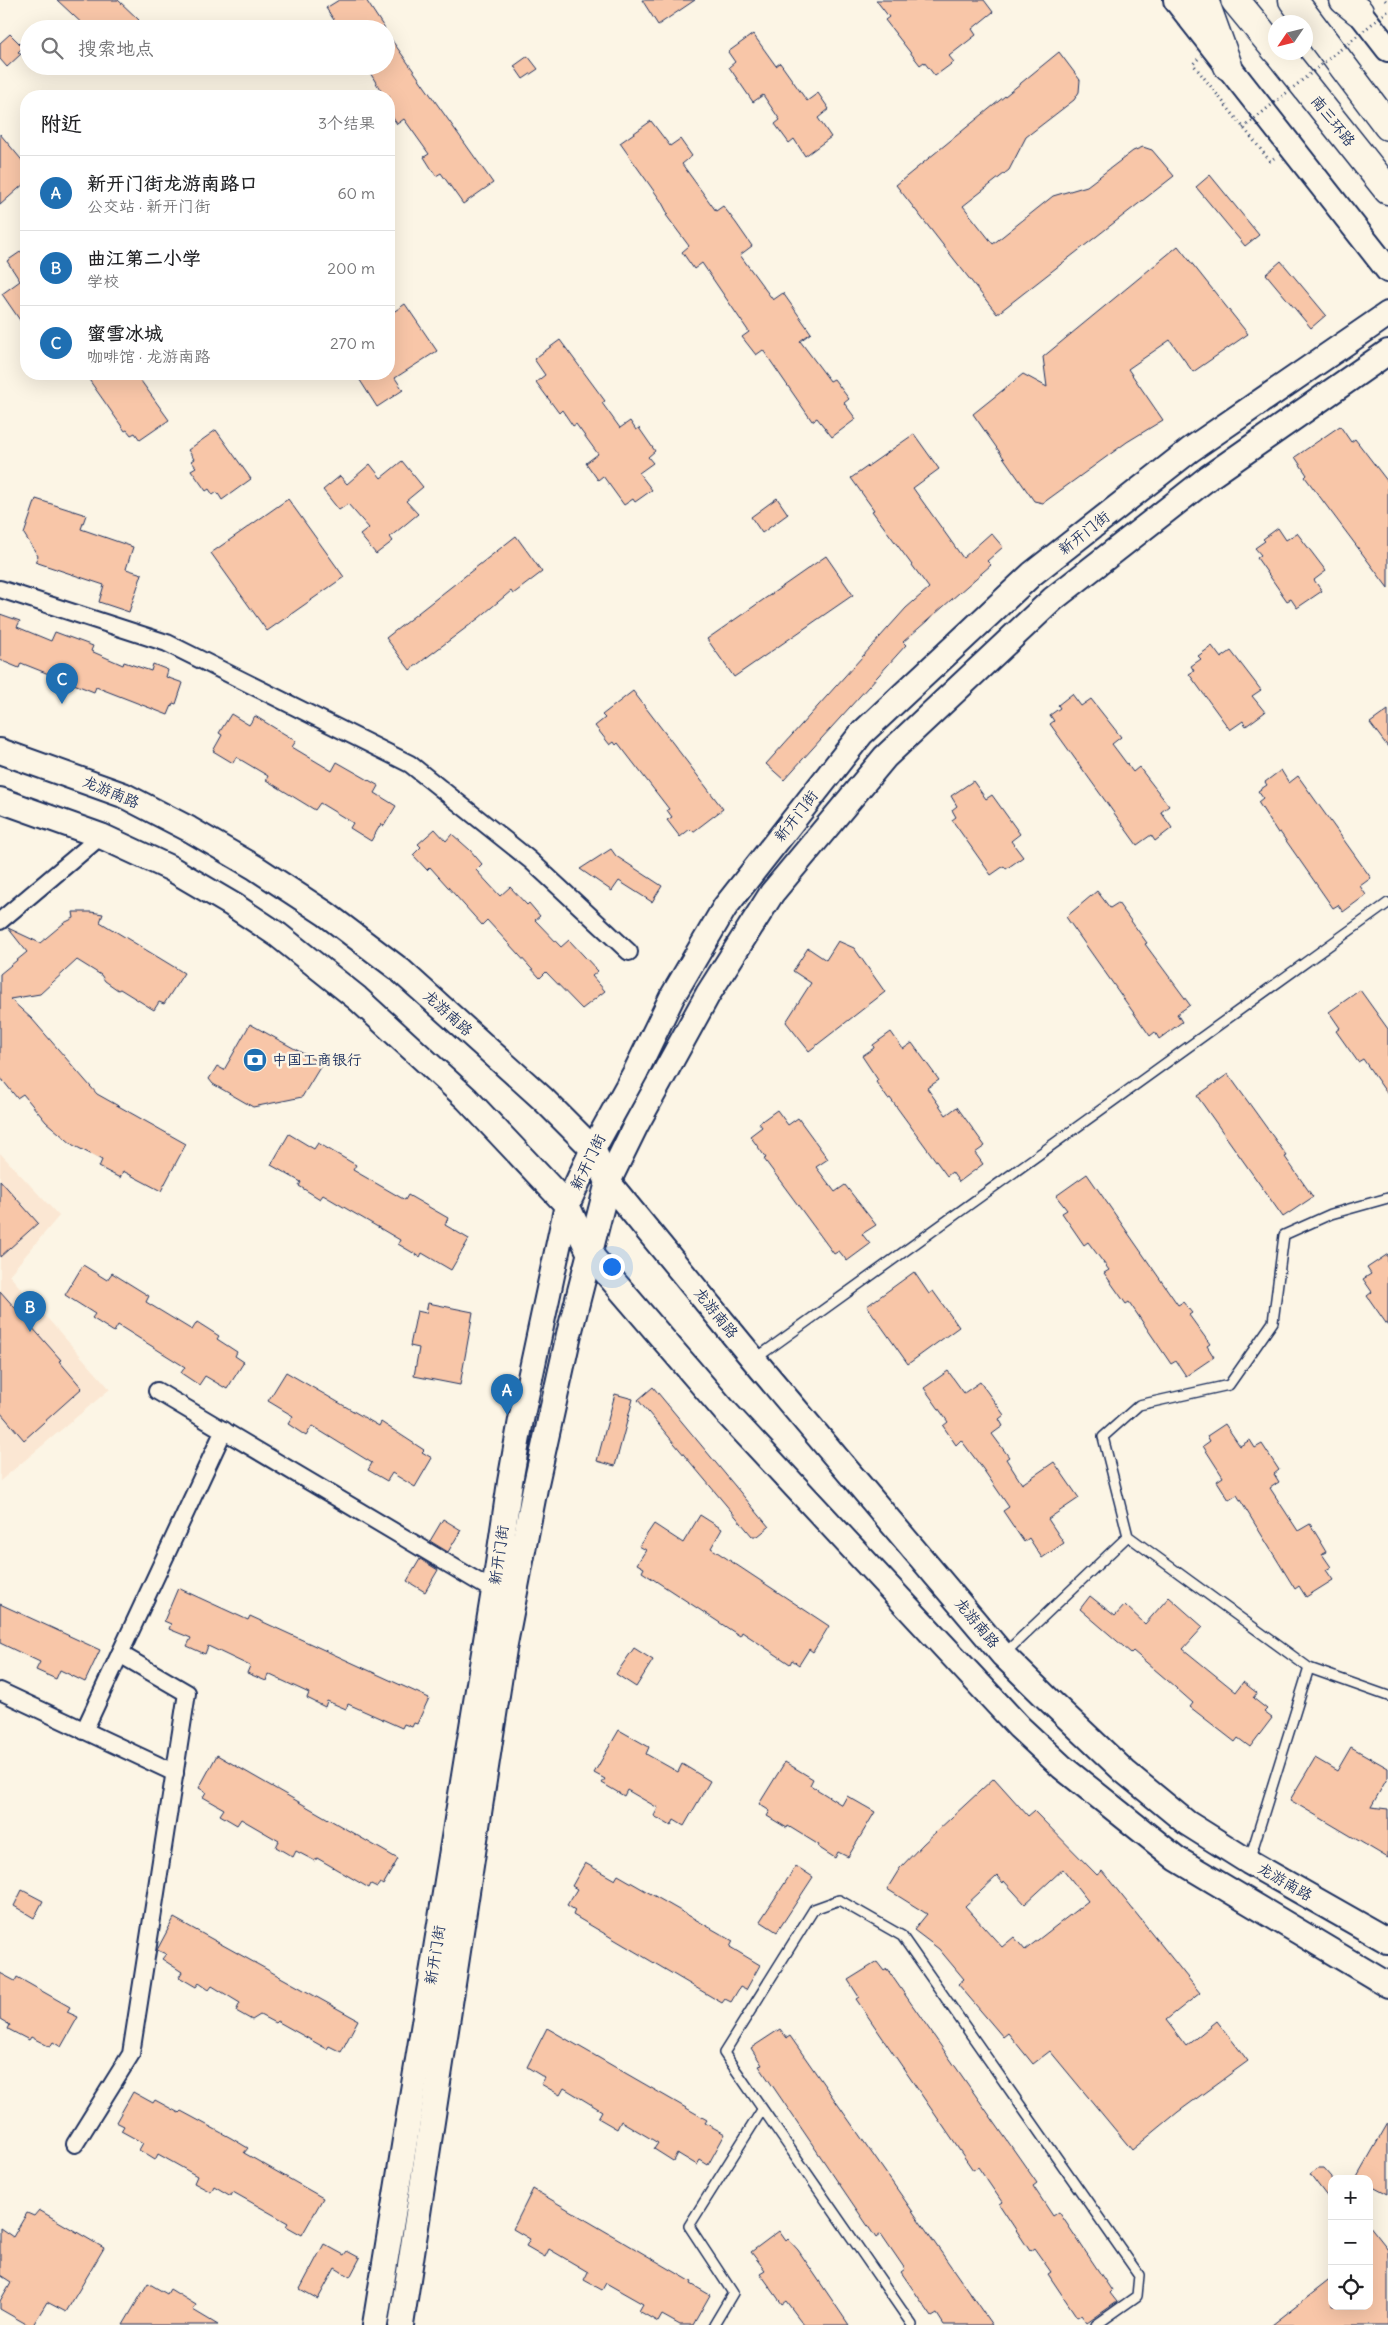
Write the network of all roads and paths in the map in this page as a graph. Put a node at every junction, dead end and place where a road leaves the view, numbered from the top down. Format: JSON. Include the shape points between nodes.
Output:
{"nodes":[{"id":1,"x":1176,"y":0,"type":"edge"},
{"id":2,"x":1204,"y":0,"type":"edge"},
{"id":3,"x":1235,"y":0,"type":"edge"},
{"id":4,"x":1293,"y":0,"type":"edge"},
{"id":5,"x":1385,"y":0,"type":"edge"},
{"id":6,"x":1388,"y":3,"type":"edge"},
{"id":7,"x":1351,"y":4,"type":"edge"},
{"id":8,"x":1388,"y":12,"type":"edge"},
{"id":9,"x":1268,"y":41,"type":"edge"},
{"id":10,"x":1388,"y":49,"type":"edge"},
{"id":11,"x":1283,"y":60,"type":"edge"},
{"id":12,"x":1193,"y":64,"type":"dead end"},
{"id":13,"x":1228,"y":66,"type":"junction"},
{"id":14,"x":1388,"y":126,"type":"edge"},
{"id":15,"x":1243,"y":128,"type":"junction"},
{"id":16,"x":1270,"y":161,"type":"dead end"},
{"id":17,"x":1388,"y":190,"type":"edge"},
{"id":18,"x":1388,"y":270,"type":"edge"},
{"id":19,"x":1388,"y":314,"type":"edge"},
{"id":20,"x":1388,"y":352,"type":"edge"},
{"id":21,"x":0,"y":589,"type":"edge"},
{"id":22,"x":0,"y":751,"type":"edge"},
{"id":23,"x":0,"y":800,"type":"edge"},
{"id":24,"x":101,"y":836,"type":"junction"},
{"id":25,"x":1388,"y":903,"type":"edge"},
{"id":26,"x":0,"y":921,"type":"edge"},
{"id":27,"x":629,"y":952,"type":"dead end"},
{"id":28,"x":593,"y":1149,"type":"junction"},
{"id":29,"x":608,"y":1182,"type":"junction"},
{"id":30,"x":1388,"y":1198,"type":"edge"},
{"id":31,"x":568,"y":1205,"type":"junction"},
{"id":32,"x":590,"y":1254,"type":"junction"},
{"id":33,"x":754,"y":1360,"type":"junction"},
{"id":34,"x":157,"y":1391,"type":"dead end"},
{"id":35,"x":224,"y":1430,"type":"junction"},
{"id":36,"x":1128,"y":1536,"type":"junction"},
{"id":37,"x":494,"y":1591,"type":"junction"},
{"id":38,"x":120,"y":1654,"type":"junction"},
{"id":39,"x":1003,"y":1655,"type":"junction"},
{"id":40,"x":1309,"y":1668,"type":"junction"},
{"id":41,"x":0,"y":1691,"type":"edge"},
{"id":42,"x":1388,"y":1696,"type":"edge"},
{"id":43,"x":84,"y":1731,"type":"junction"},
{"id":44,"x":175,"y":1773,"type":"junction"},
{"id":45,"x":1249,"y":1862,"type":"junction"},
{"id":46,"x":1388,"y":1941,"type":"edge"},
{"id":47,"x":1388,"y":1985,"type":"edge"},
{"id":48,"x":762,"y":2110,"type":"junction"},
{"id":49,"x":75,"y":2144,"type":"dead end"},
{"id":50,"x":374,"y":2325,"type":"edge"},
{"id":51,"x":401,"y":2325,"type":"edge"},
{"id":52,"x":714,"y":2325,"type":"edge"},
{"id":53,"x":912,"y":2325,"type":"edge"},
{"id":54,"x":1096,"y":2325,"type":"edge"}],
"edges":[{"from":1,"to":13,"type":"street"},
{"from":2,"to":13,"type":"highway"},
{"from":3,"to":9,"type":"highway","name":"南三环路"},
{"from":4,"to":14,"type":"highway"},
{"from":5,"to":6,"type":"path"},
{"from":7,"to":10,"type":"street"},
{"from":8,"to":15,"type":"path","bridge":true},
{"from":11,"to":17,"type":"highway","name":"南三环路"},
{"from":12,"to":15,"type":"path"},
{"from":13,"to":18,"type":"street"},
{"from":15,"to":16,"type":"path"},
{"from":19,"to":28,"type":"street","name":"新开门街","via":[[1190,450],[1032,574],[861,734],[725,907],[672,997]]},
{"from":20,"to":29,"type":"street","name":"新开门街","via":[[1209,477],[1053,599],[885,756],[772,893],[708,994]]},
{"from":21,"to":27,"type":"street","via":[[168,643],[410,764],[530,860]]},
{"from":22,"to":28,"type":"street","name":"龙游南路","via":[[123,795],[256,868],[326,914],[400,970],[461,1023]]},
{"from":23,"to":24,"type":"street"},
{"from":24,"to":26,"type":"street"},
{"from":24,"to":31,"type":"street","via":[[170,868],[278,935],[357,998],[467,1099]]},
{"from":25,"to":33,"type":"lane"},
{"from":28,"to":29,"type":"street","name":"龙游南路"},
{"from":28,"to":31,"type":"street","name":"新开门街"},
{"from":29,"to":32,"type":"street","name":"新开门街"},
{"from":29,"to":33,"type":"street","name":"龙游南路"},
{"from":30,"to":36,"type":"lane","via":[[1331,1214],[1284,1234],[1273,1322],[1229,1385],[1139,1405],[1103,1437]]},
{"from":31,"to":32,"type":"street"},
{"from":31,"to":37,"type":"street","name":"新开门街","via":[[521,1420]]},
{"from":32,"to":47,"type":"street","via":[[724,1410],[1019,1727],[1055,1760],[1177,1859]]},
{"from":32,"to":51,"type":"street","name":"新开门街","via":[[535,1488],[504,1649]]},
{"from":33,"to":39,"type":"street","name":"龙游南路"},
{"from":34,"to":35,"type":"street"},
{"from":35,"to":37,"type":"street"},
{"from":35,"to":38,"type":"street"},
{"from":36,"to":39,"type":"lane"},
{"from":36,"to":40,"type":"lane"},
{"from":37,"to":50,"type":"street","name":"新开门街"},
{"from":38,"to":43,"type":"street"},
{"from":38,"to":44,"type":"street","via":[[187,1693]]},
{"from":39,"to":45,"type":"street","name":"龙游南路","via":[[1125,1772],[1188,1823]]},
{"from":40,"to":42,"type":"lane"},
{"from":40,"to":45,"type":"lane"},
{"from":41,"to":43,"type":"street"},
{"from":43,"to":44,"type":"street"},
{"from":44,"to":49,"type":"street","via":[[131,2054]]},
{"from":45,"to":46,"type":"street","name":"龙游南路"},
{"from":48,"to":52,"type":"lane","via":[[689,2226],[733,2294]]},
{"from":48,"to":53,"type":"lane"},
{"from":48,"to":54,"type":"lane","via":[[724,2053],[814,1908],[839,1900],[902,1936],[1139,2275],[1137,2296]]}]}
